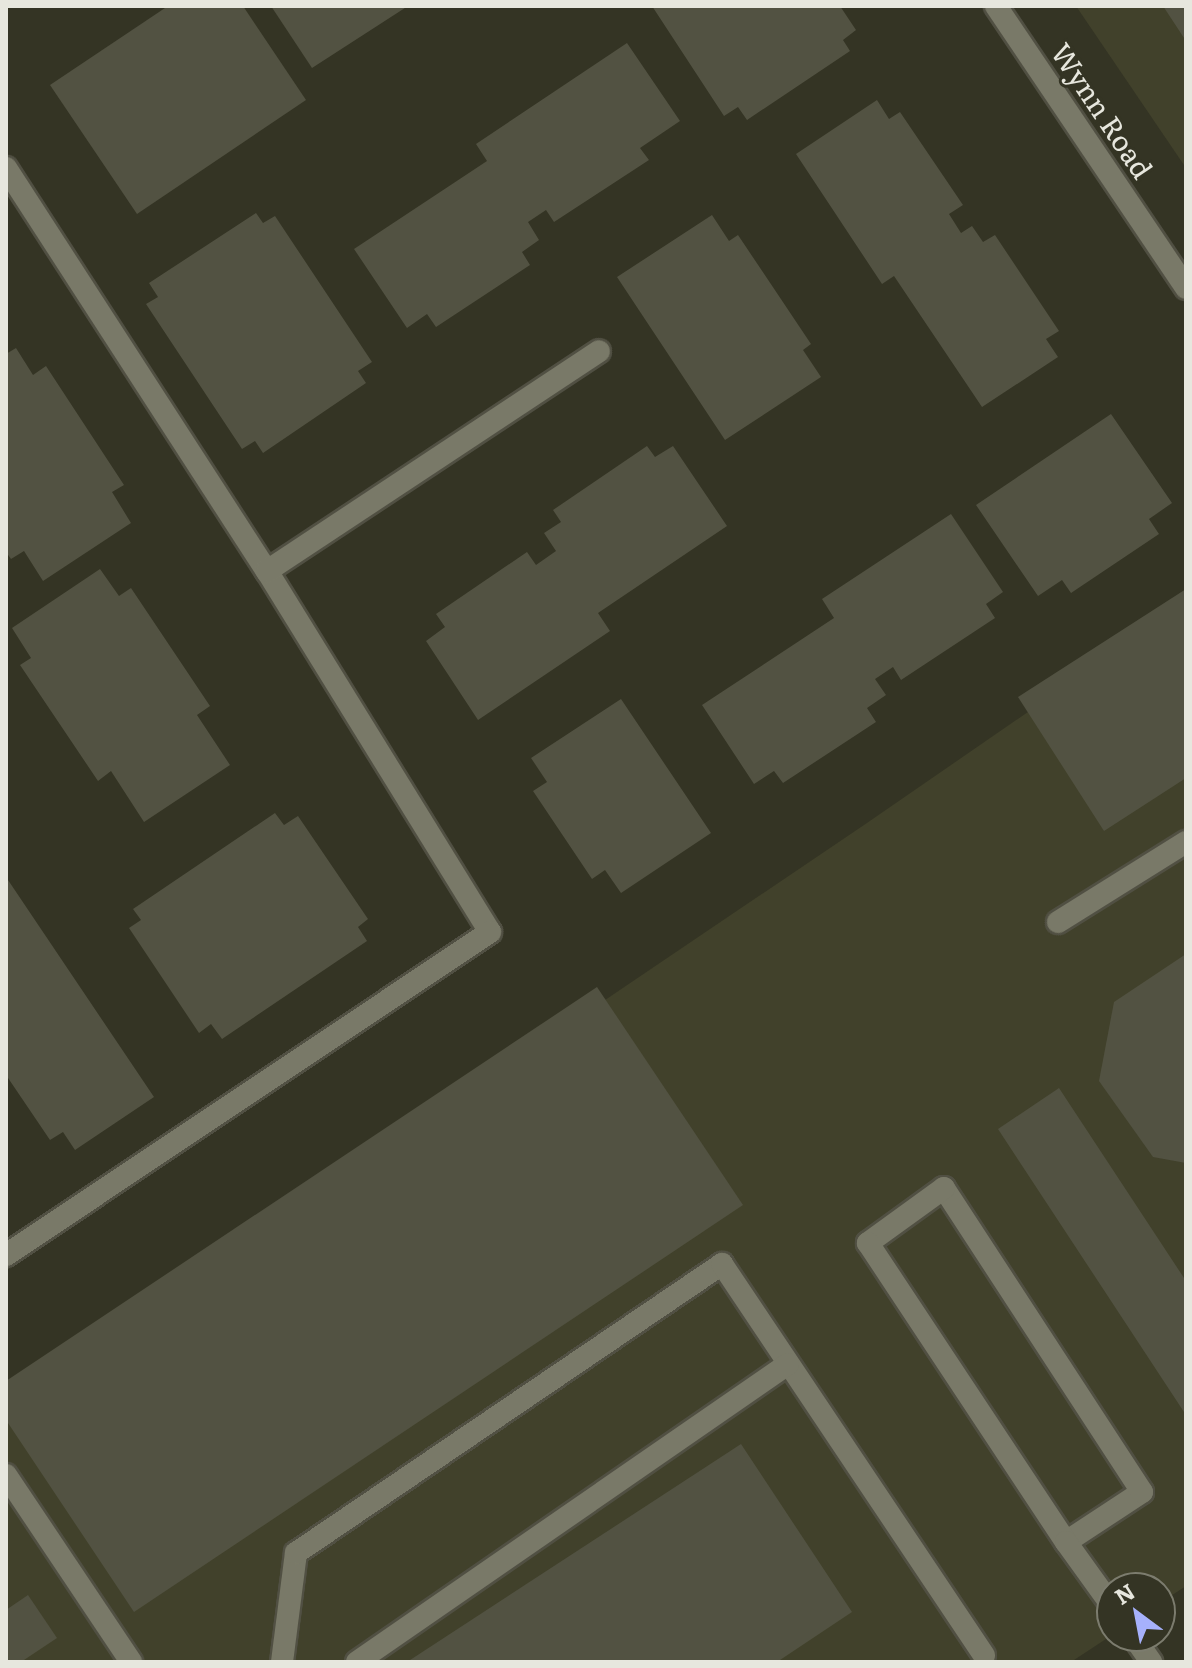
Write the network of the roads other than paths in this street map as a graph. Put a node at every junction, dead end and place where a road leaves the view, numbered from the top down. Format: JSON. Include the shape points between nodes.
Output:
{"nodes":[{"id":1,"x":996,"y":6,"type":"edge"},
{"id":2,"x":6,"y":168,"type":"edge"},
{"id":3,"x":1186,"y":288,"type":"edge"},
{"id":4,"x":599,"y":351,"type":"dead end"},
{"id":5,"x":267,"y":571,"type":"junction"},
{"id":6,"x":1186,"y":842,"type":"edge"},
{"id":7,"x":1058,"y":922,"type":"dead end"},
{"id":8,"x":6,"y":1255,"type":"edge"},
{"id":9,"x":788,"y":1364,"type":"junction"},
{"id":10,"x":6,"y":1475,"type":"edge"},
{"id":11,"x":1066,"y":1542,"type":"junction"},
{"id":12,"x":1096,"y":1584,"type":"edge"},
{"id":13,"x":982,"y":1660,"type":"edge"},
{"id":14,"x":131,"y":1662,"type":"edge"},
{"id":15,"x":282,"y":1662,"type":"edge"},
{"id":16,"x":357,"y":1662,"type":"edge"}],
"edges":[{"from":1,"to":3,"type":"street","name":"Wynn Road"},
{"from":2,"to":5,"type":"street"},
{"from":4,"to":5,"type":"street"},
{"from":5,"to":8,"type":"street","via":[[490,932]]},
{"from":6,"to":7,"type":"street"},
{"from":9,"to":13,"type":"street"},
{"from":9,"to":15,"type":"street","via":[[722,1264],[296,1553]]},
{"from":9,"to":16,"type":"street"},
{"from":10,"to":14,"type":"street"},
{"from":11,"to":11,"type":"street","via":[[1142,1492],[944,1188],[868,1243]]},
{"from":11,"to":12,"type":"street"}]}
